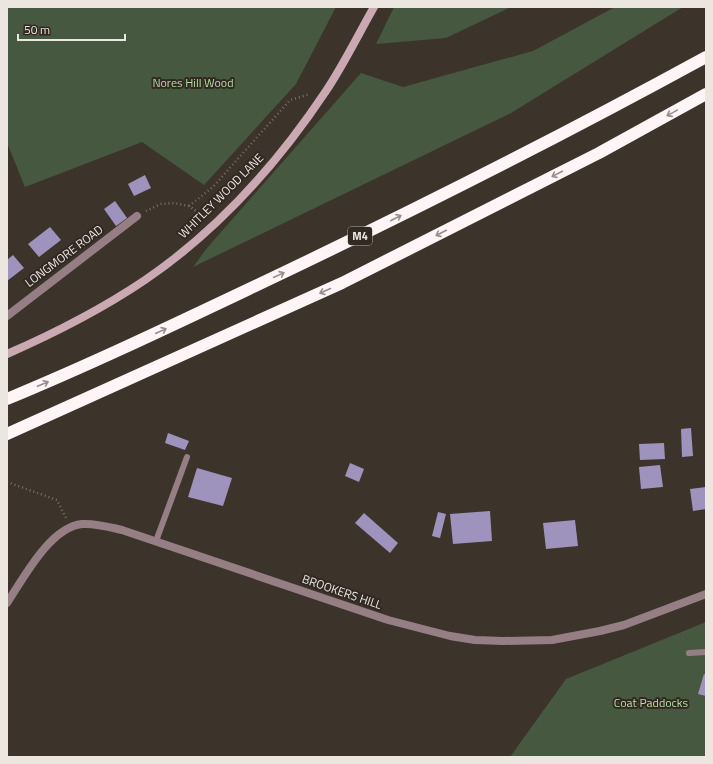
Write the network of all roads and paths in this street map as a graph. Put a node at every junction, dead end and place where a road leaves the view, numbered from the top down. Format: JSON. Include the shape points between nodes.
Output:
{"nodes":[{"id":1,"x":374,"y":7,"type":"edge"},
{"id":2,"x":706,"y":57,"type":"edge"},
{"id":3,"x":314,"y":93,"type":"dead end"},
{"id":4,"x":706,"y":94,"type":"edge"},
{"id":5,"x":189,"y":206,"type":"junction"},
{"id":6,"x":137,"y":216,"type":"joint"},
{"id":7,"x":214,"y":224,"type":"junction"},
{"id":8,"x":7,"y":316,"type":"edge"},
{"id":9,"x":7,"y":354,"type":"edge"},
{"id":10,"x":7,"y":399,"type":"edge"},
{"id":11,"x":7,"y":434,"type":"edge"},
{"id":12,"x":187,"y":457,"type":"dead end"},
{"id":13,"x":7,"y":482,"type":"edge"},
{"id":14,"x":64,"y":515,"type":"dead end"},
{"id":15,"x":156,"y":541,"type":"junction"},
{"id":16,"x":706,"y":594,"type":"edge"},
{"id":17,"x":7,"y":603,"type":"edge"},
{"id":18,"x":706,"y":652,"type":"edge"},
{"id":19,"x":689,"y":653,"type":"dead end"}],
"edges":[{"from":1,"to":7,"type":"main road","name":"WHITLEY WOOD LANE","via":[[346,60],[300,128],[271,165]]},
{"from":10,"to":2,"type":"highway","number":"M4","one_way":true,"via":[[124,348],[335,248],[588,122]]},
{"from":3,"to":5,"type":"path","via":[[290,100],[213,187]]},
{"from":4,"to":11,"type":"highway","one_way":true,"via":[[599,153],[342,283]]},
{"from":5,"to":6,"type":"path","via":[[161,204]]},
{"from":5,"to":7,"type":"path"},
{"from":6,"to":8,"type":"street","name":"LONGMORE ROAD"},
{"from":7,"to":9,"type":"main road","name":"WHITLEY WOOD LANE","via":[[170,261],[128,291],[71,324]]},
{"from":12,"to":15,"type":"lane"},
{"from":13,"to":14,"type":"path","via":[[57,500]]},
{"from":15,"to":16,"type":"street","name":"BROOKERS HILL","via":[[388,620],[475,640],[552,640],[600,631],[624,625]]},
{"from":15,"to":17,"type":"street","name":"BROOKERS HILL","via":[[95,524],[81,524],[71,528],[60,533],[39,557]]},
{"from":18,"to":19,"type":"lane"}]}
